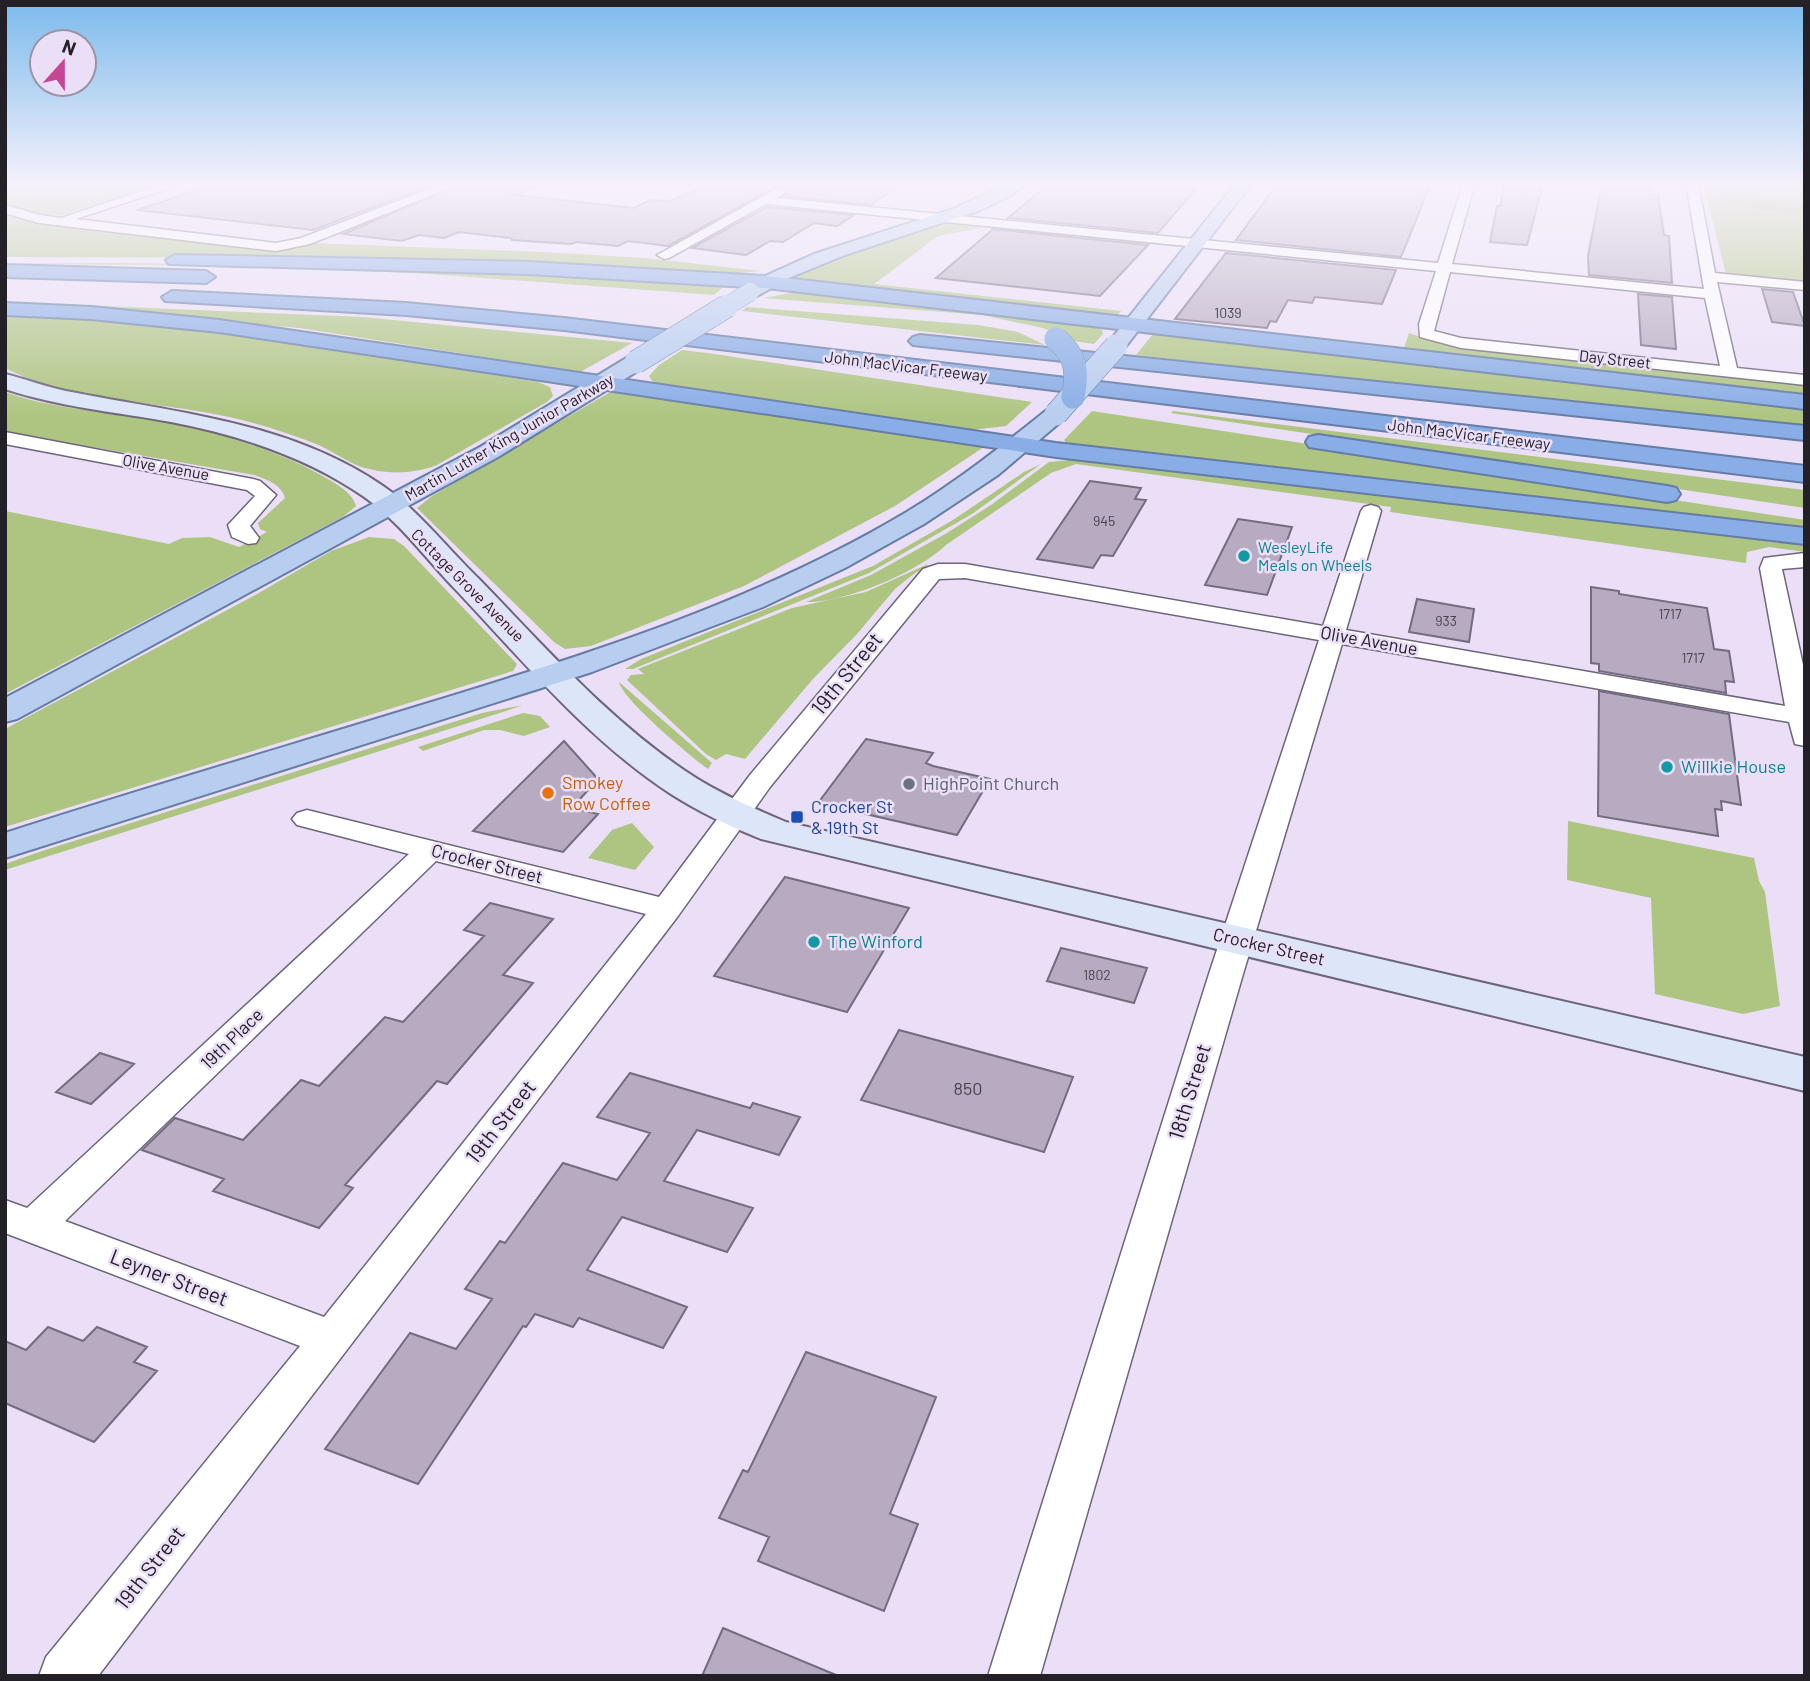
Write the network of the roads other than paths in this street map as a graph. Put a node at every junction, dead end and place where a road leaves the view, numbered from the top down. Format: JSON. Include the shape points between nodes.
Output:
{"nodes":[{"id":1,"x":294,"y":261,"type":"edge"},
{"id":2,"x":819,"y":261,"type":"edge"},
{"id":3,"x":1183,"y":261,"type":"edge"},
{"id":4,"x":1380,"y":261,"type":"edge"},
{"id":5,"x":1447,"y":261,"type":"edge"},
{"id":6,"x":1707,"y":261,"type":"edge"},
{"id":7,"x":1445,"y":268,"type":"junction"},
{"id":8,"x":5,"y":271,"type":"edge"},
{"id":9,"x":137,"y":275,"type":"junction"},
{"id":10,"x":1710,"y":277,"type":"junction"},
{"id":11,"x":323,"y":282,"type":"dead end"},
{"id":12,"x":1805,"y":286,"type":"edge"},
{"id":13,"x":579,"y":290,"type":"dead end"},
{"id":14,"x":5,"y":292,"type":"edge"},
{"id":15,"x":760,"y":293,"type":"junction"},
{"id":16,"x":1712,"y":294,"type":"junction"},
{"id":17,"x":110,"y":295,"type":"dead end"},
{"id":18,"x":149,"y":296,"type":"dead end"},
{"id":19,"x":699,"y":299,"type":"dead end"},
{"id":20,"x":5,"y":309,"type":"edge"},
{"id":21,"x":835,"y":309,"type":"dead end"},
{"id":22,"x":674,"y":314,"type":"dead end"},
{"id":23,"x":742,"y":322,"type":"dead end"},
{"id":24,"x":1132,"y":326,"type":"junction"},
{"id":25,"x":705,"y":341,"type":"junction"},
{"id":26,"x":1730,"y":372,"type":"junction"},
{"id":27,"x":1805,"y":380,"type":"edge"},
{"id":28,"x":5,"y":382,"type":"edge"},
{"id":29,"x":602,"y":382,"type":"junction"},
{"id":30,"x":1805,"y":402,"type":"edge"},
{"id":31,"x":1065,"y":406,"type":"junction"},
{"id":32,"x":1211,"y":425,"type":"dead end"},
{"id":33,"x":1805,"y":433,"type":"edge"},
{"id":34,"x":5,"y":438,"type":"edge"},
{"id":35,"x":1292,"y":438,"type":"dead end"},
{"id":36,"x":1023,"y":445,"type":"junction"},
{"id":37,"x":1805,"y":450,"type":"edge"},
{"id":38,"x":1805,"y":474,"type":"edge"},
{"id":39,"x":1696,"y":499,"type":"dead end"},
{"id":40,"x":1737,"y":505,"type":"dead end"},
{"id":41,"x":391,"y":506,"type":"junction"},
{"id":42,"x":1371,"y":511,"type":"dead end"},
{"id":43,"x":1805,"y":516,"type":"edge"},
{"id":44,"x":1805,"y":536,"type":"edge"},
{"id":45,"x":248,"y":538,"type":"dead end"},
{"id":46,"x":1805,"y":560,"type":"edge"},
{"id":47,"x":938,"y":571,"type":"joint"},
{"id":48,"x":1331,"y":635,"type":"junction"},
{"id":49,"x":557,"y":675,"type":"junction"},
{"id":50,"x":5,"y":712,"type":"edge"},
{"id":51,"x":1802,"y":727,"type":"edge"},
{"id":52,"x":734,"y":816,"type":"junction"},
{"id":53,"x":307,"y":819,"type":"dead end"},
{"id":54,"x":5,"y":846,"type":"edge"},
{"id":55,"x":430,"y":850,"type":"junction"},
{"id":56,"x":667,"y":909,"type":"junction"},
{"id":57,"x":1237,"y":940,"type":"junction"},
{"id":58,"x":1805,"y":1074,"type":"edge"},
{"id":59,"x":19,"y":1222,"type":"edge"},
{"id":60,"x":332,"y":1339,"type":"junction"},
{"id":61,"x":65,"y":1676,"type":"edge"},
{"id":62,"x":1014,"y":1676,"type":"edge"}],
"edges":[{"from":1,"to":15,"type":"highway","via":[[455,265]]},
{"from":2,"to":15,"type":"main road","name":"Martin Luther King Junior Parkway"},
{"from":3,"to":24,"type":"main road"},
{"from":4,"to":7,"type":"street"},
{"from":5,"to":7,"type":"street"},
{"from":6,"to":10,"type":"street"},
{"from":7,"to":16,"type":"street"},
{"from":7,"to":26,"type":"street","name":"Day Street","via":[[1426,334],[1461,343]]},
{"from":8,"to":9,"type":"highway"},
{"from":9,"to":11,"type":"highway"},
{"from":9,"to":13,"type":"highway","via":[[213,270],[303,273]]},
{"from":10,"to":12,"type":"street"},
{"from":10,"to":16,"type":"street"},
{"from":14,"to":17,"type":"highway"},
{"from":15,"to":19,"type":"highway"},
{"from":15,"to":24,"type":"highway"},
{"from":15,"to":29,"type":"main road","name":"Martin Luther King Junior Parkway","bridge":true},
{"from":16,"to":26,"type":"street"},
{"from":18,"to":25,"type":"highway","name":"John MacVicar Freeway","via":[[406,309]]},
{"from":20,"to":29,"type":"highway","via":[[219,326]]},
{"from":21,"to":31,"type":"highway","bridge":true,"via":[[980,321],[1056,339],[1075,359],[1078,374]]},
{"from":22,"to":23,"type":"highway"},
{"from":24,"to":30,"type":"highway"},
{"from":24,"to":31,"type":"main road","bridge":true},
{"from":25,"to":32,"type":"highway","via":[[817,364]]},
{"from":25,"to":38,"type":"highway","name":"John MacVicar Freeway"},
{"from":26,"to":27,"type":"street","name":"Day Street"},
{"from":28,"to":41,"type":"street","name":"Cottage Grove Avenue","via":[[61,398],[250,433],[320,460]]},
{"from":29,"to":36,"type":"highway"},
{"from":29,"to":41,"type":"main road","name":"Martin Luther King Junior Parkway"},
{"from":31,"to":36,"type":"main road"},
{"from":33,"to":37,"type":"highway","name":"John MacVicar Freeway","via":[[897,340]]},
{"from":34,"to":45,"type":"street","name":"Olive Avenue","via":[[253,485],[266,495],[239,525]]},
{"from":35,"to":39,"type":"highway"},
{"from":36,"to":44,"type":"highway"},
{"from":36,"to":49,"type":"main road","via":[[925,513],[857,550],[693,624]]},
{"from":40,"to":43,"type":"highway"},
{"from":41,"to":49,"type":"street","name":"Cottage Grove Avenue"},
{"from":41,"to":50,"type":"main road","name":"Martin Luther King Junior Parkway"},
{"from":42,"to":48,"type":"street","name":"18th Street"},
{"from":46,"to":51,"type":"street","via":[[1779,561],[1771,568]]},
{"from":47,"to":48,"type":"street","name":"Olive Avenue","via":[[965,571]]},
{"from":47,"to":52,"type":"street","name":"19th Street","via":[[924,580]]},
{"from":48,"to":51,"type":"street","name":"Olive Avenue"},
{"from":48,"to":57,"type":"street","name":"18th Street"},
{"from":49,"to":52,"type":"street","name":"Cottage Grove Avenue","via":[[651,762]]},
{"from":49,"to":54,"type":"main road"},
{"from":52,"to":56,"type":"street","name":"19th Street"},
{"from":52,"to":57,"type":"street","name":"Crocker Street","via":[[774,831]]},
{"from":53,"to":55,"type":"street","name":"Crocker Street"},
{"from":55,"to":56,"type":"street","name":"Crocker Street"},
{"from":55,"to":59,"type":"street","name":"19th Place"},
{"from":56,"to":60,"type":"street","name":"19th Street"},
{"from":57,"to":58,"type":"street","name":"Crocker Street"},
{"from":57,"to":62,"type":"street","name":"18th Street"},
{"from":59,"to":60,"type":"street","name":"Leyner Street"},
{"from":60,"to":61,"type":"street","name":"19th Street"}]}
